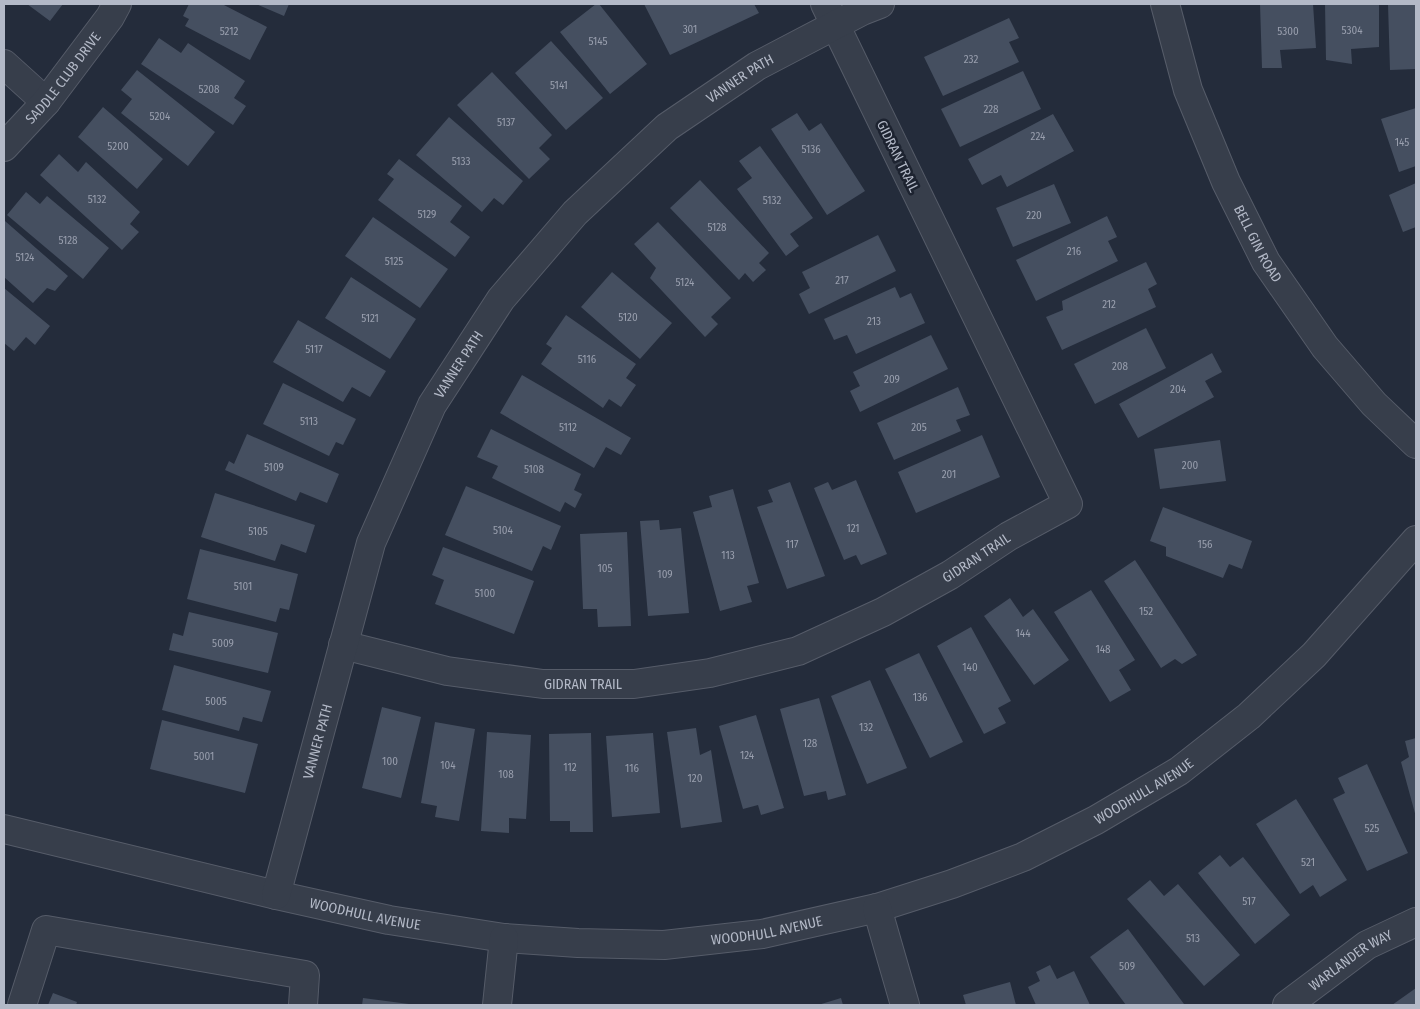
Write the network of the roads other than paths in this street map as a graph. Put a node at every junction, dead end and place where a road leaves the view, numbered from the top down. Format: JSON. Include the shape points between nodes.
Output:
{"nodes":[{"id":1,"x":117,"y":4,"type":"edge"},
{"id":2,"x":880,"y":4,"type":"edge"},
{"id":3,"x":1165,"y":4,"type":"edge"},
{"id":4,"x":830,"y":15,"type":"edge"},
{"id":5,"x":4,"y":64,"type":"edge"},
{"id":6,"x":46,"y":102,"type":"junction"},
{"id":7,"x":4,"y":147,"type":"edge"},
{"id":8,"x":1416,"y":444,"type":"edge"},
{"id":9,"x":1416,"y":540,"type":"edge"},
{"id":10,"x":343,"y":644,"type":"junction"},
{"id":11,"x":4,"y":829,"type":"edge"},
{"id":12,"x":276,"y":895,"type":"junction"},
{"id":13,"x":876,"y":908,"type":"junction"},
{"id":14,"x":1416,"y":922,"type":"edge"},
{"id":15,"x":504,"y":938,"type":"junction"},
{"id":16,"x":22,"y":1005,"type":"edge"},
{"id":17,"x":303,"y":1005,"type":"edge"},
{"id":18,"x":496,"y":1005,"type":"edge"},
{"id":19,"x":905,"y":1005,"type":"edge"},
{"id":20,"x":1287,"y":1005,"type":"edge"}],
"edges":[{"from":1,"to":6,"type":"street","name":"SADDLE CLUB DRIVE"},
{"from":2,"to":4,"type":"street","name":"VANNER PATH","via":[[862,11]]},
{"from":3,"to":8,"type":"street","name":"BELL GIN ROAD","via":[[1188,90],[1226,182],[1266,262],[1325,348],[1374,404]]},
{"from":4,"to":10,"type":"street","name":"VANNER PATH","via":[[667,127],[575,213],[501,299],[432,405],[371,543]]},
{"from":4,"to":10,"type":"street","name":"GIDRAN TRAIL","via":[[1068,504],[883,612],[798,651],[710,673],[634,684],[543,684],[447,671]]},
{"from":5,"to":6,"type":"street"},
{"from":6,"to":7,"type":"street","name":"SADDLE CLUB DRIVE"},
{"from":9,"to":13,"type":"street","name":"WOODHULL AVENUE","via":[[1314,655],[1249,716],[1179,771],[1096,820],[1022,857]]},
{"from":10,"to":12,"type":"street","name":"VANNER PATH"},
{"from":11,"to":12,"type":"street","name":"WOODHULL AVENUE"},
{"from":12,"to":15,"type":"street","name":"WOODHULL AVENUE","via":[[389,920]]},
{"from":13,"to":15,"type":"street","name":"WOODHULL AVENUE","via":[[762,934],[664,945]]},
{"from":13,"to":19,"type":"street"},
{"from":14,"to":20,"type":"street","name":"WARLANDER WAY","via":[[1368,945]]},
{"from":15,"to":18,"type":"street"},
{"from":16,"to":17,"type":"street","via":[[46,930],[305,975]]}]}
